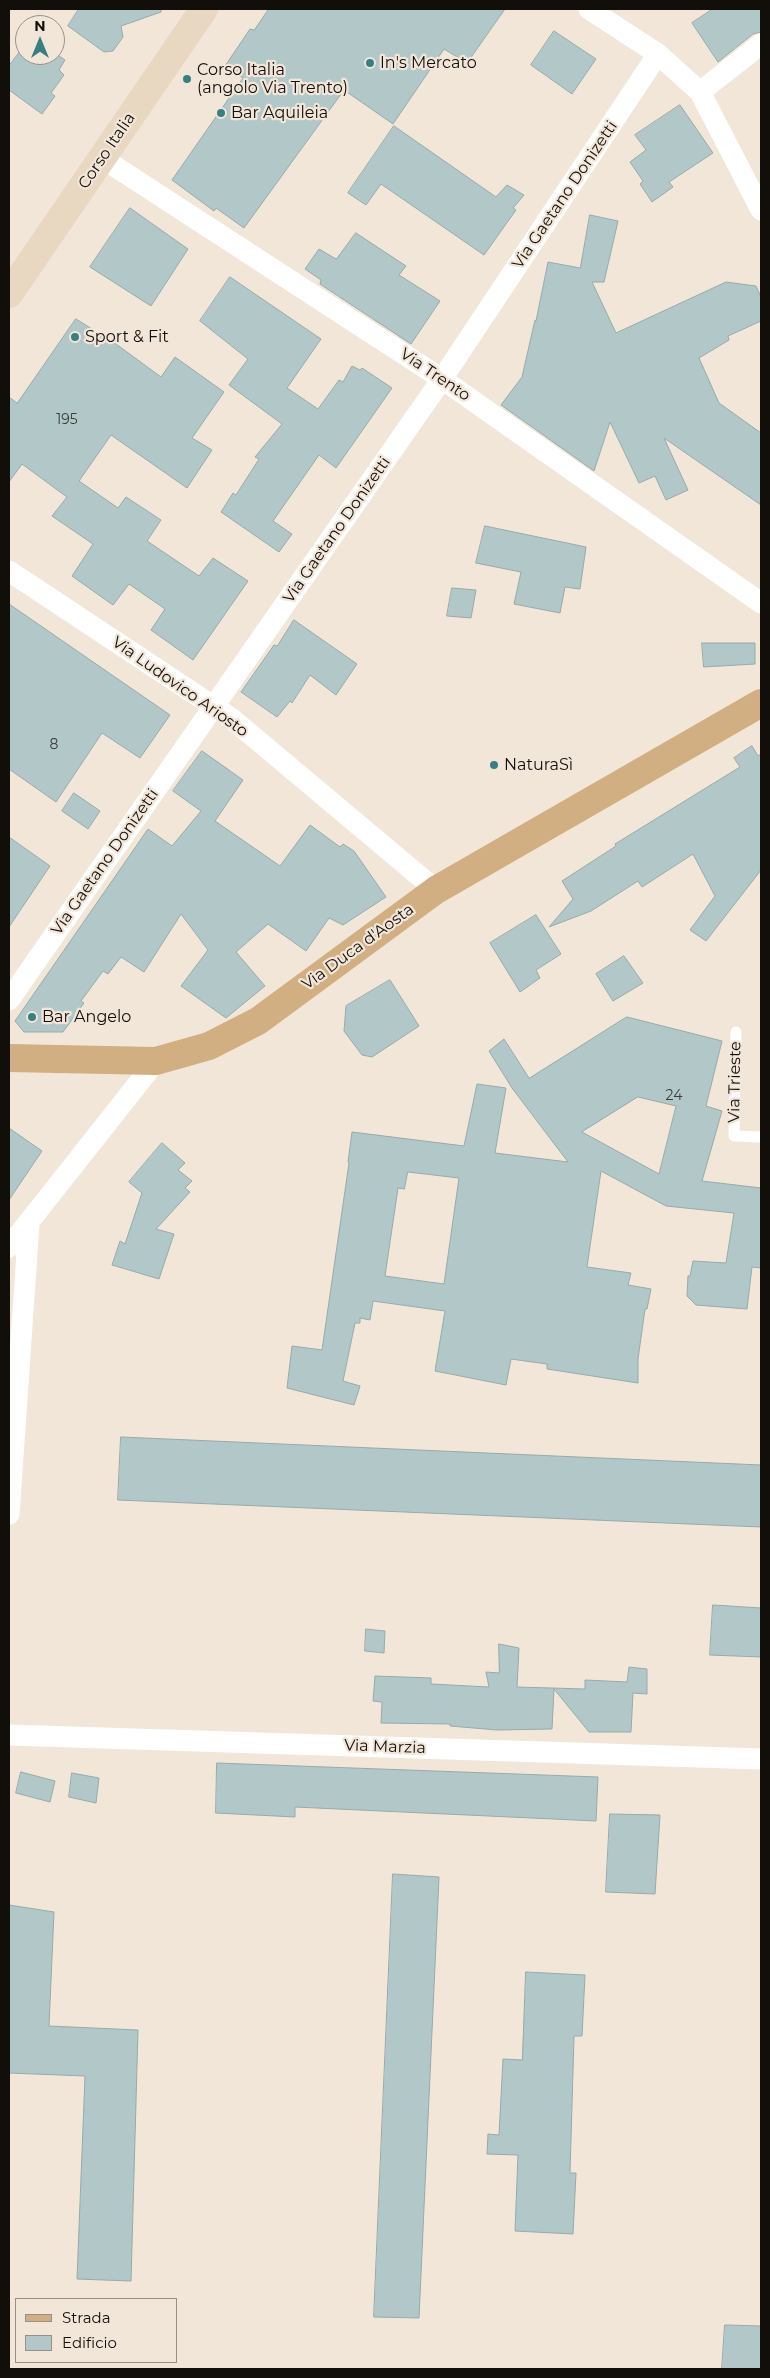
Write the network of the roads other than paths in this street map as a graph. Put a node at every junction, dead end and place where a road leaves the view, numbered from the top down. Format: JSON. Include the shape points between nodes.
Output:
{"nodes":[{"id":1,"x":204,"y":9,"type":"edge"},
{"id":2,"x":589,"y":9,"type":"edge"},
{"id":3,"x":761,"y":44,"type":"edge"},
{"id":4,"x":658,"y":54,"type":"junction"},
{"id":5,"x":700,"y":92,"type":"junction"},
{"id":6,"x":102,"y":158,"type":"junction"},
{"id":7,"x":761,"y":210,"type":"edge"},
{"id":8,"x":9,"y":294,"type":"edge"},
{"id":9,"x":442,"y":379,"type":"junction"},
{"id":10,"x":9,"y":571,"type":"edge"},
{"id":11,"x":761,"y":603,"type":"edge"},
{"id":12,"x":761,"y":703,"type":"edge"},
{"id":13,"x":214,"y":707,"type":"junction"},
{"id":14,"x":436,"y":890,"type":"junction"},
{"id":15,"x":9,"y":1000,"type":"edge"},
{"id":16,"x":736,"y":1032,"type":"dead end"},
{"id":17,"x":9,"y":1058,"type":"edge"},
{"id":18,"x":156,"y":1061,"type":"junction"},
{"id":19,"x":761,"y":1137,"type":"edge"},
{"id":20,"x":29,"y":1224,"type":"junction"},
{"id":21,"x":9,"y":1247,"type":"edge"},
{"id":22,"x":9,"y":1514,"type":"edge"},
{"id":23,"x":9,"y":1735,"type":"edge"},
{"id":24,"x":761,"y":1759,"type":"edge"}],
"edges":[{"from":1,"to":6,"type":"main road","name":"Corso Italia"},
{"from":2,"to":4,"type":"street"},
{"from":3,"to":5,"type":"street"},
{"from":4,"to":5,"type":"street"},
{"from":4,"to":9,"type":"street","name":"Via Gaetano Donizetti"},
{"from":5,"to":7,"type":"street"},
{"from":6,"to":8,"type":"main road","name":"Corso Italia"},
{"from":6,"to":9,"type":"street","name":"Via Trento"},
{"from":9,"to":11,"type":"street","name":"Via Trento"},
{"from":9,"to":13,"type":"street","name":"Via Gaetano Donizetti"},
{"from":10,"to":13,"type":"street","name":"Via Ludovico Ariosto"},
{"from":12,"to":14,"type":"main road","name":"Via Duca d'Aosta"},
{"from":13,"to":14,"type":"street","name":"Via Ludovico Ariosto"},
{"from":13,"to":15,"type":"street","name":"Via Gaetano Donizetti"},
{"from":14,"to":18,"type":"main road","name":"Via Duca d'Aosta","via":[[258,1021],[209,1046]]},
{"from":16,"to":19,"type":"lane","name":"Via Trieste","via":[[734,1136]]},
{"from":17,"to":18,"type":"main road","name":"Via Duca d'Aosta"},
{"from":18,"to":20,"type":"street"},
{"from":20,"to":21,"type":"street"},
{"from":20,"to":22,"type":"street"},
{"from":23,"to":24,"type":"street","name":"Via Marzia"}]}
